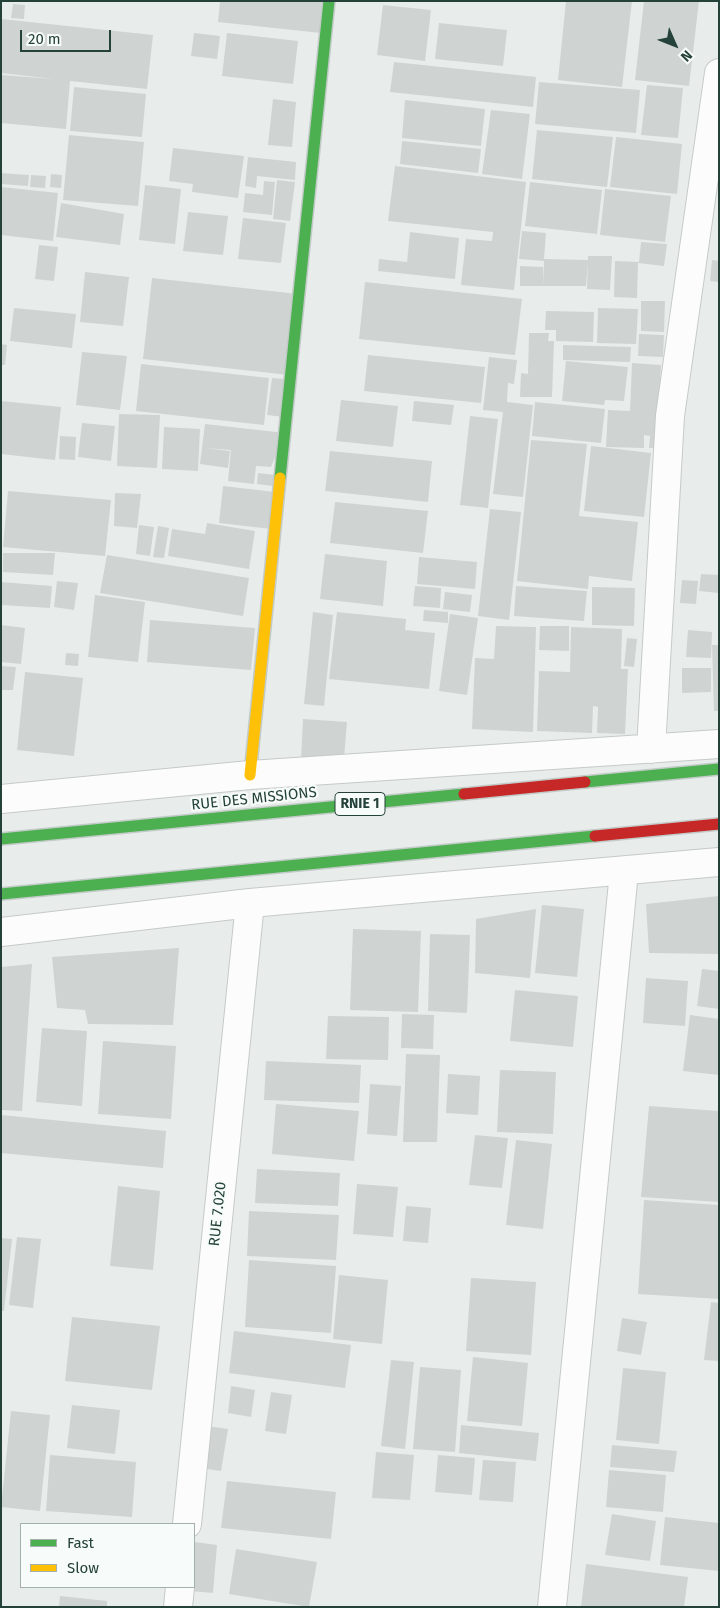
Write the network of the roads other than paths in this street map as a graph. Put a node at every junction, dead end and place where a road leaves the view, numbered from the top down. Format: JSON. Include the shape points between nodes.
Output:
{"nodes":[{"id":1,"x":329,"y":1,"type":"edge"},
{"id":2,"x":719,"y":73,"type":"edge"},
{"id":3,"x":719,"y":744,"type":"edge"},
{"id":4,"x":651,"y":749,"type":"junction"},
{"id":5,"x":719,"y":769,"type":"edge"},
{"id":6,"x":250,"y":775,"type":"junction"},
{"id":7,"x":1,"y":799,"type":"edge"},
{"id":8,"x":719,"y":824,"type":"edge"},
{"id":9,"x":1,"y":839,"type":"edge"},
{"id":10,"x":719,"y":862,"type":"edge"},
{"id":11,"x":624,"y":872,"type":"junction"},
{"id":12,"x":1,"y":894,"type":"edge"},
{"id":13,"x":250,"y":903,"type":"junction"},
{"id":14,"x":1,"y":932,"type":"edge"},
{"id":15,"x":187,"y":1523,"type":"edge"},
{"id":16,"x":180,"y":1588,"type":"edge"},
{"id":17,"x":178,"y":1607,"type":"edge"},
{"id":18,"x":552,"y":1607,"type":"edge"}],
"edges":[{"from":1,"to":6,"type":"main road"},
{"from":2,"to":4,"type":"street","via":[[670,416]]},
{"from":3,"to":4,"type":"street"},
{"from":4,"to":6,"type":"street"},
{"from":5,"to":9,"type":"main road","name":"RUE DES MISSIONS","number":"RNIE 1"},
{"from":6,"to":7,"type":"street"},
{"from":8,"to":12,"type":"main road"},
{"from":10,"to":11,"type":"street"},
{"from":11,"to":13,"type":"street"},
{"from":11,"to":18,"type":"street"},
{"from":13,"to":14,"type":"street"},
{"from":13,"to":15,"type":"street","name":"RUE 7.020"},
{"from":16,"to":17,"type":"street"}]}
